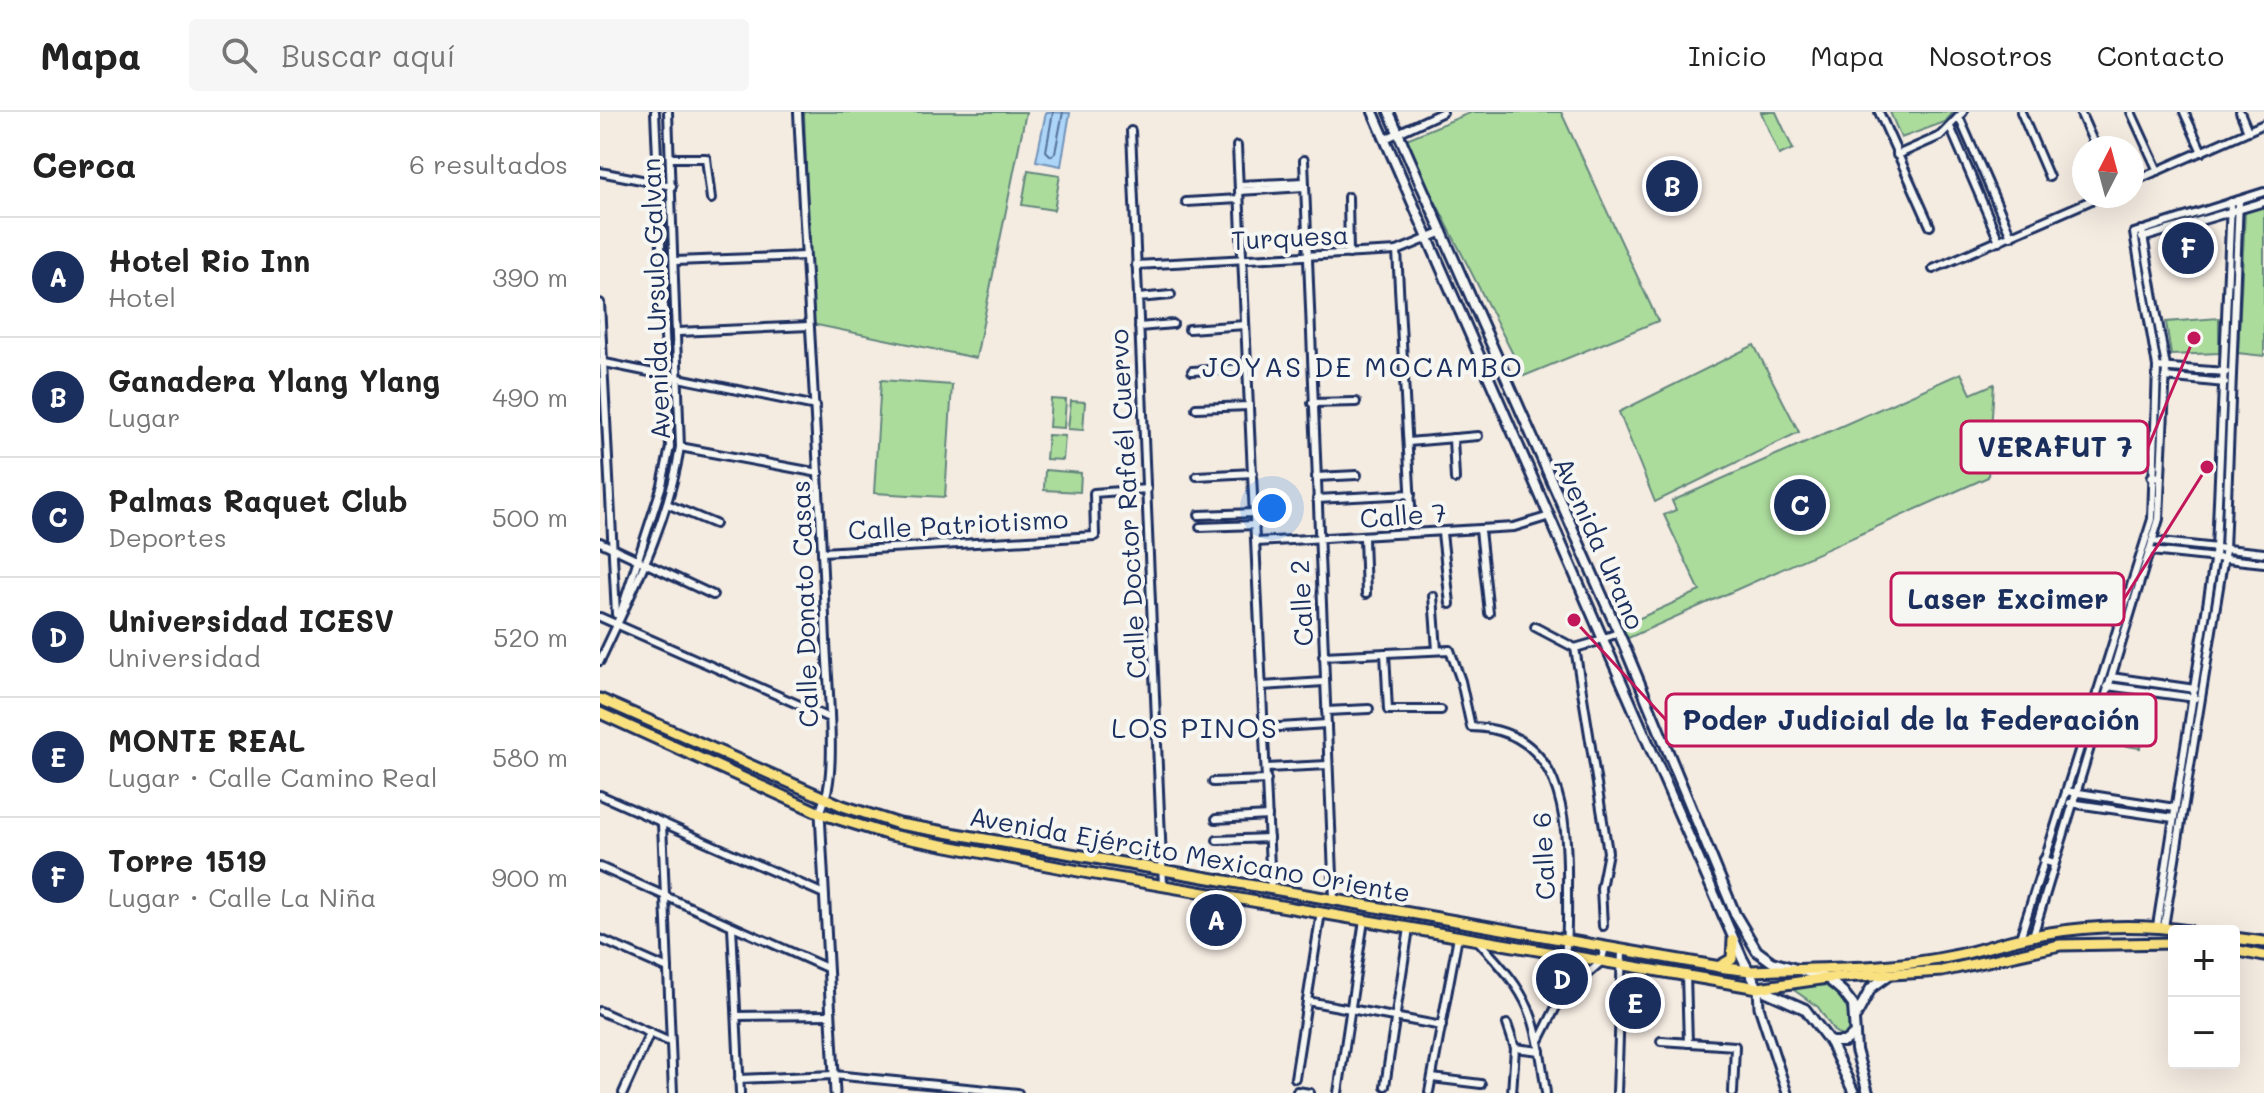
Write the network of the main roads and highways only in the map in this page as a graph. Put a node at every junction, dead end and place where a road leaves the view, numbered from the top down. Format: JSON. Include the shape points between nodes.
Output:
{"nodes":[{"id":1,"x":1373,"y":112,"type":"edge"},
{"id":2,"x":1389,"y":112,"type":"edge"},
{"id":3,"x":1587,"y":562,"type":"junction"},
{"id":4,"x":1572,"y":569,"type":"junction"},
{"id":5,"x":600,"y":699,"type":"edge"},
{"id":6,"x":600,"y":713,"type":"edge"},
{"id":7,"x":2168,"y":928,"type":"edge"},
{"id":8,"x":2089,"y":929,"type":"junction"},
{"id":9,"x":2240,"y":939,"type":"edge"},
{"id":10,"x":1733,"y":940,"type":"junction"},
{"id":11,"x":2264,"y":942,"type":"edge"},
{"id":12,"x":2168,"y":943,"type":"edge"},
{"id":13,"x":2090,"y":944,"type":"junction"},
{"id":14,"x":2240,"y":951,"type":"edge"},
{"id":15,"x":2264,"y":956,"type":"edge"},
{"id":16,"x":1870,"y":964,"type":"junction"},
{"id":17,"x":1718,"y":967,"type":"junction"},
{"id":18,"x":1794,"y":969,"type":"junction"},
{"id":19,"x":1751,"y":971,"type":"junction"},
{"id":20,"x":1889,"y":975,"type":"junction"},
{"id":21,"x":1870,"y":976,"type":"junction"},
{"id":22,"x":1827,"y":978,"type":"junction"},
{"id":23,"x":1758,"y":988,"type":"junction"},
{"id":24,"x":1855,"y":1016,"type":"junction"},
{"id":25,"x":1855,"y":1034,"type":"junction"},
{"id":26,"x":1830,"y":1042,"type":"junction"},
{"id":27,"x":1854,"y":1093,"type":"edge"},
{"id":28,"x":1868,"y":1093,"type":"edge"}],
"edges":[{"from":1,"to":4,"type":"main road","name":"Avenida Urano"},
{"from":2,"to":3,"type":"main road","name":"Avenida Urano"},
{"from":3,"to":4,"type":"main road"},
{"from":3,"to":18,"type":"main road","name":"Avenida Urano","via":[[1746,936],[1757,951]]},
{"from":4,"to":10,"type":"main road","name":"Avenida Urano"},
{"from":5,"to":17,"type":"main road","name":"Avenida Ejército Mexicano Oriente","via":[[825,798],[930,831]]},
{"from":6,"to":23,"type":"main road","name":"Avenida Ejército Mexicano Oriente","via":[[820,813],[928,844]]},
{"from":7,"to":8,"type":"main road","name":"Avenida Ejército Mexicano Oriente"},
{"from":8,"to":13,"type":"main road"},
{"from":8,"to":16,"type":"main road","name":"Avenida Ejército Mexicano Oriente","via":[[2020,938],[1953,957]]},
{"from":9,"to":11,"type":"main road"},
{"from":10,"to":17,"type":"main road","via":[[1732,959]]},
{"from":10,"to":19,"type":"main road","name":"Avenida Urano"},
{"from":12,"to":13,"type":"main road","name":"Avenida Ejército Mexicano Oriente"},
{"from":13,"to":20,"type":"main road","name":"Avenida Ejército Mexicano Oriente","via":[[2032,950],[1942,971]]},
{"from":14,"to":15,"type":"main road"},
{"from":16,"to":18,"type":"main road","name":"Avenida Ejército Mexicano Oriente"},
{"from":16,"to":21,"type":"main road"},
{"from":17,"to":19,"type":"main road","name":"Avenida Ejército Mexicano Oriente"},
{"from":18,"to":19,"type":"main road","name":"Avenida Ejército Mexicano Oriente"},
{"from":18,"to":22,"type":"main road","name":"Avenida Urano"},
{"from":19,"to":23,"type":"main road","name":"Avenida Urano"},
{"from":20,"to":21,"type":"main road","name":"Avenida Ejército Mexicano Oriente"},
{"from":20,"to":24,"type":"main road","via":[[1862,1000]]},
{"from":21,"to":22,"type":"main road","name":"Avenida Ejército Mexicano Oriente"},
{"from":22,"to":23,"type":"main road","name":"Avenida Ejército Mexicano Oriente"},
{"from":22,"to":24,"type":"main road","via":[[1843,992]]},
{"from":23,"to":26,"type":"main road","via":[[1805,1009]]},
{"from":24,"to":25,"type":"main road"},
{"from":25,"to":26,"type":"main road","via":[[1844,1042]]},
{"from":25,"to":28,"type":"main road"},
{"from":26,"to":27,"type":"main road"}]}
